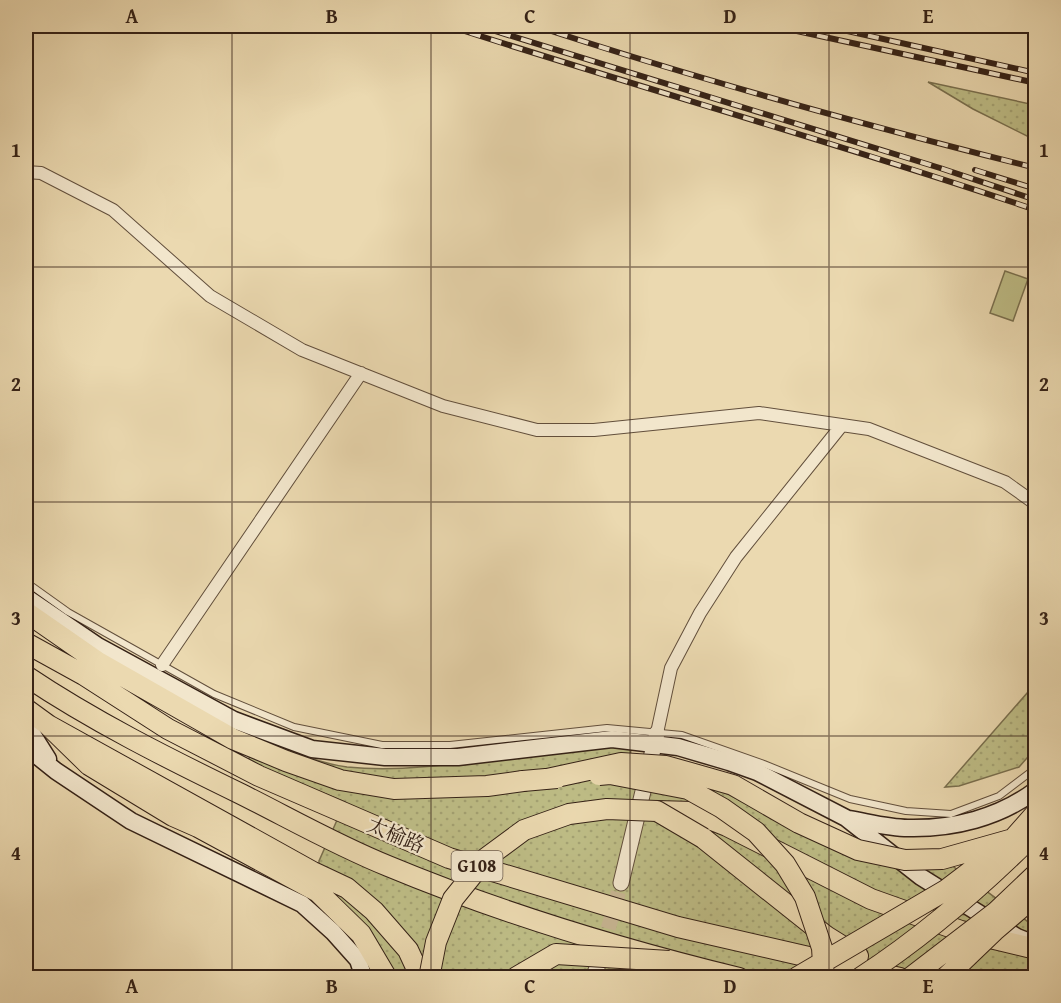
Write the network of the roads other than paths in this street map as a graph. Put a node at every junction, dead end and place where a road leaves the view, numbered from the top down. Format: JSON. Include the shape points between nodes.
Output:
{"nodes":[{"id":1,"x":26,"y":172,"type":"edge"},
{"id":2,"x":361,"y":373,"type":"junction"},
{"id":3,"x":842,"y":425,"type":"junction"},
{"id":4,"x":1035,"y":504,"type":"edge"},
{"id":5,"x":26,"y":582,"type":"edge"},
{"id":6,"x":26,"y":597,"type":"edge"},
{"id":7,"x":26,"y":612,"type":"edge"},
{"id":8,"x":26,"y":643,"type":"edge"},
{"id":9,"x":162,"y":665,"type":"junction"},
{"id":10,"x":26,"y":676,"type":"edge"},
{"id":11,"x":26,"y":709,"type":"edge"},
{"id":12,"x":26,"y":724,"type":"edge"},
{"id":13,"x":656,"y":738,"type":"junction"},
{"id":14,"x":26,"y":747,"type":"edge"},
{"id":15,"x":1035,"y":768,"type":"edge"},
{"id":16,"x":56,"y":771,"type":"junction"},
{"id":17,"x":547,"y":779,"type":"junction"},
{"id":18,"x":1035,"y":790,"type":"edge"},
{"id":19,"x":657,"y":811,"type":"junction"},
{"id":20,"x":1035,"y":813,"type":"edge"},
{"id":21,"x":846,"y":818,"type":"junction"},
{"id":22,"x":204,"y":821,"type":"junction"},
{"id":23,"x":1035,"y":833,"type":"edge"},
{"id":24,"x":1013,"y":839,"type":"junction"},
{"id":25,"x":1035,"y":874,"type":"edge"},
{"id":26,"x":621,"y":883,"type":"tunnel mouth"},
{"id":27,"x":1035,"y":895,"type":"edge"},
{"id":28,"x":1035,"y":947,"type":"edge"},
{"id":29,"x":669,"y":961,"type":"junction"},
{"id":30,"x":894,"y":976,"type":"edge"},
{"id":31,"x":364,"y":978,"type":"edge"},
{"id":32,"x":387,"y":978,"type":"edge"},
{"id":33,"x":421,"y":978,"type":"edge"},
{"id":34,"x":429,"y":978,"type":"edge"},
{"id":35,"x":515,"y":978,"type":"edge"},
{"id":36,"x":739,"y":978,"type":"edge"},
{"id":37,"x":796,"y":978,"type":"edge"},
{"id":38,"x":824,"y":978,"type":"edge"},
{"id":39,"x":860,"y":978,"type":"edge"},
{"id":40,"x":910,"y":978,"type":"edge"},
{"id":41,"x":945,"y":978,"type":"edge"}],
"edges":[{"from":1,"to":2,"type":"street","via":[[41,173],[113,210],[210,296],[302,350]]},
{"from":2,"to":3,"type":"street","via":[[443,406],[537,429],[594,430],[759,413]]},
{"from":2,"to":9,"type":"street"},
{"from":3,"to":4,"type":"street","via":[[868,429],[1005,482]]},
{"from":3,"to":13,"type":"street","via":[[736,557],[700,613],[671,668]]},
{"from":5,"to":9,"type":"lane","via":[[68,612]]},
{"from":6,"to":13,"type":"main road","via":[[98,646],[234,720],[312,749],[386,757],[458,757],[612,739]]},
{"from":7,"to":17,"type":"highway","bridge":true,"via":[[98,662],[233,739],[340,780],[394,789],[487,786]]},
{"from":8,"to":30,"type":"highway","name":"太榆路","number":"G108","via":[[168,729],[259,776],[450,858],[678,927]]},
{"from":9,"to":13,"type":"lane","via":[[214,694],[294,727],[382,745],[450,745],[607,728]]},
{"from":10,"to":29,"type":"highway","name":"太榆路","number":"G108","via":[[64,702],[386,866],[512,912]]},
{"from":11,"to":22,"type":"highway"},
{"from":12,"to":16,"type":"main road"},
{"from":13,"to":15,"type":"lane","via":[[682,735],[850,800],[906,812],[951,814],[999,796]]},
{"from":13,"to":21,"type":"main road","via":[[757,772]]},
{"from":13,"to":26,"type":"street"},
{"from":14,"to":16,"type":"main road"},
{"from":16,"to":31,"type":"main road","via":[[131,820],[302,904],[358,960]]},
{"from":17,"to":24,"type":"highway","bridge":true,"via":[[621,763],[666,766],[733,785],[799,823],[858,850],[905,860],[942,859]]},
{"from":17,"to":38,"type":"highway","bridge":true,"via":[[610,774],[688,789],[723,808],[756,832],[785,864],[805,897],[822,948]]},
{"from":18,"to":21,"type":"main road","via":[[989,816],[948,827],[906,828]]},
{"from":19,"to":28,"type":"highway","via":[[692,812],[738,831],[871,900],[961,932]]},
{"from":19,"to":30,"type":"highway","bridge":true,"via":[[702,838],[826,936]]},
{"from":19,"to":34,"type":"highway","bridge":true,"via":[[607,809],[570,814],[524,830],[486,858],[453,899],[436,942]]},
{"from":20,"to":24,"type":"highway","bridge":true},
{"from":21,"to":28,"type":"main road","via":[[921,877]]},
{"from":22,"to":32,"type":"highway","via":[[318,892],[361,934]]},
{"from":22,"to":33,"type":"highway","via":[[347,888],[374,911],[408,950]]},
{"from":23,"to":39,"type":"highway","bridge":true,"via":[[976,890]]},
{"from":24,"to":37,"type":"highway","bridge":true,"via":[[946,890]]},
{"from":25,"to":40,"type":"highway","bridge":true,"via":[[996,912]]},
{"from":27,"to":41,"type":"highway","bridge":true},
{"from":29,"to":35,"type":"highway","bridge":true,"via":[[556,954]]},
{"from":29,"to":36,"type":"highway","name":"太榆路","number":"G108"}]}
